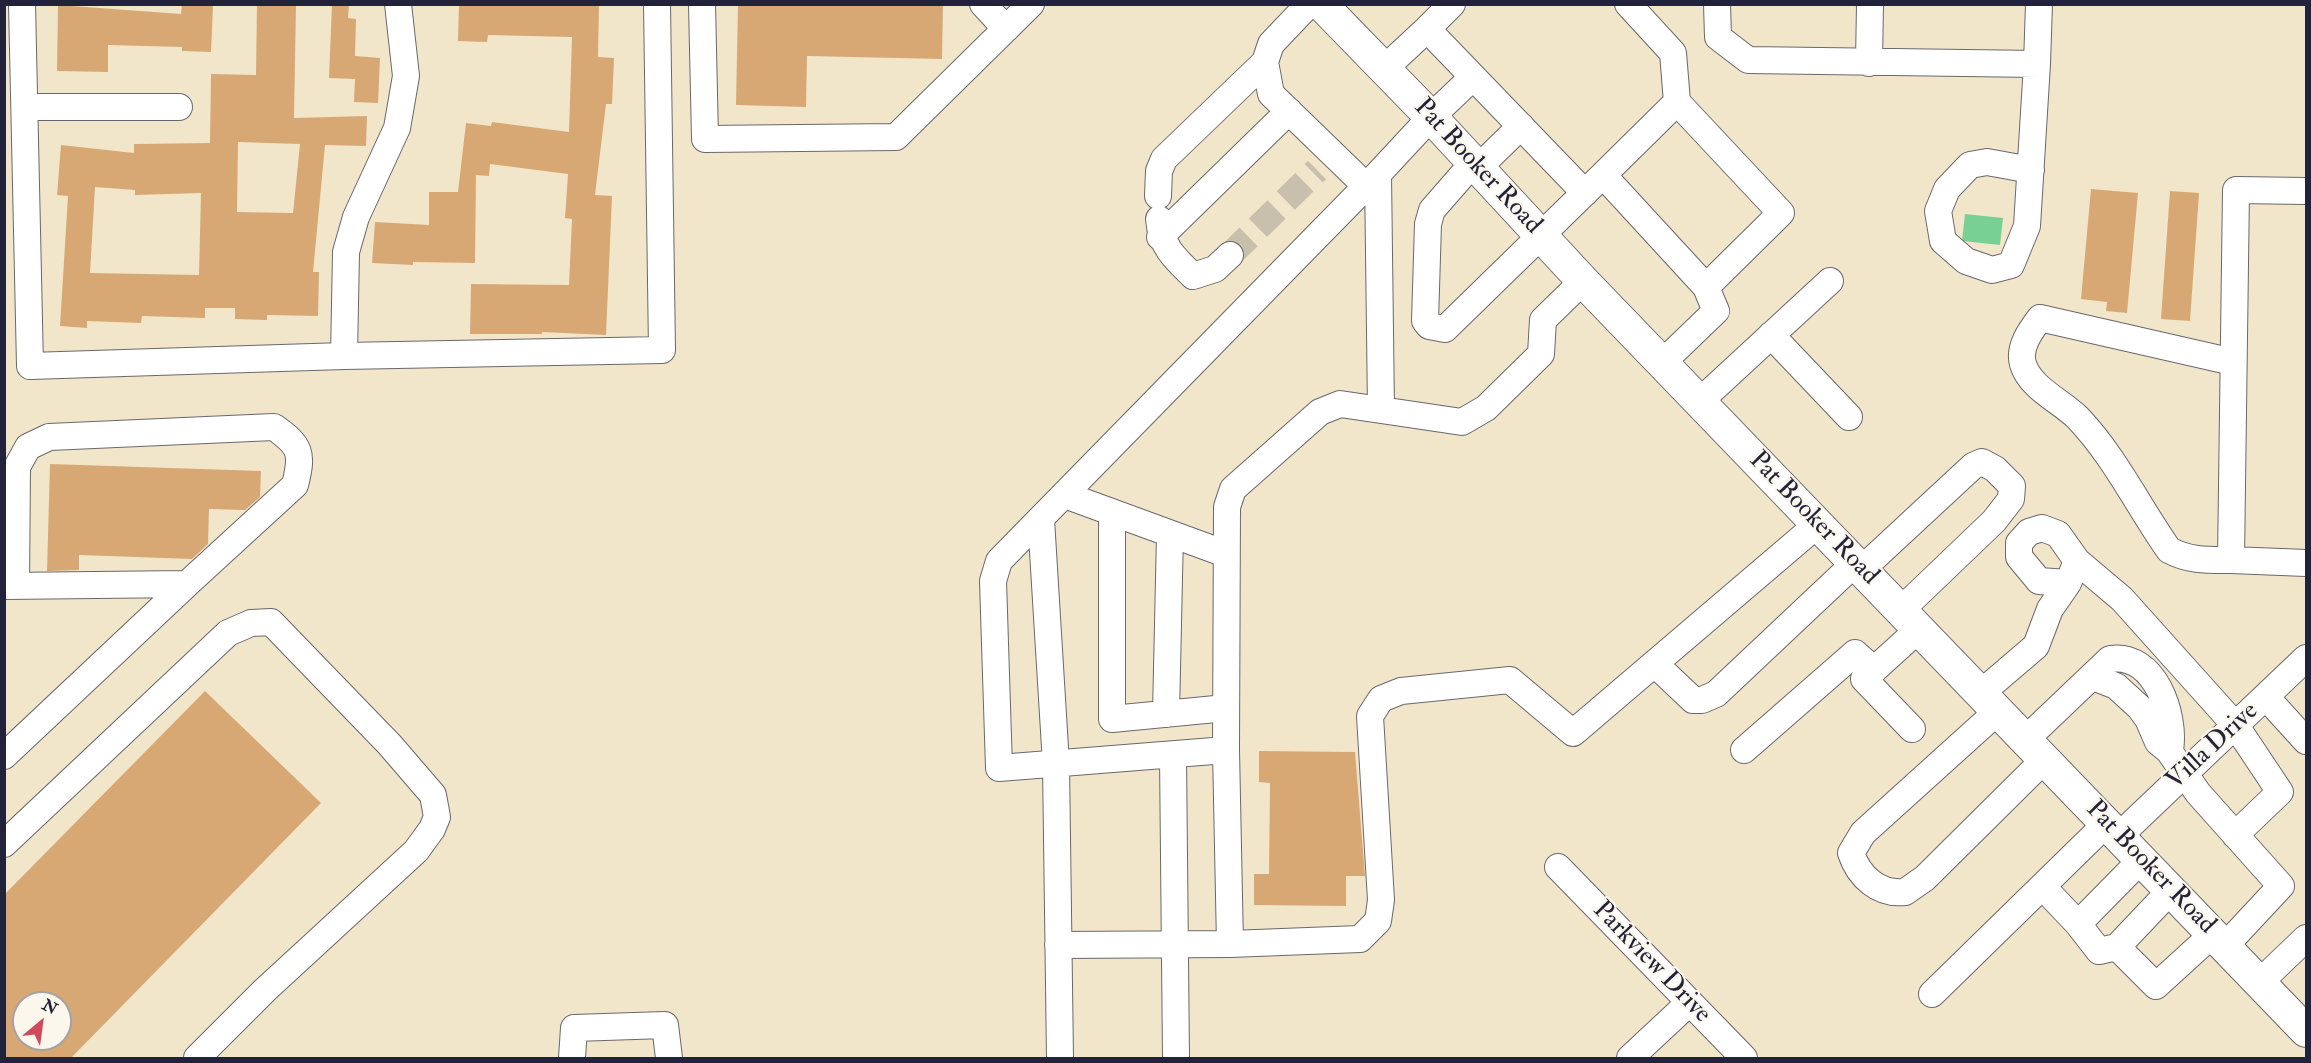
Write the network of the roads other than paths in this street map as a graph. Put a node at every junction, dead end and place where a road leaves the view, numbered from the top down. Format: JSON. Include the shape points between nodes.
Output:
{"nodes":[{"id":1,"x":22,"y":4,"type":"edge"},
{"id":2,"x":399,"y":4,"type":"edge"},
{"id":3,"x":657,"y":4,"type":"edge"},
{"id":4,"x":702,"y":4,"type":"edge"},
{"id":5,"x":983,"y":4,"type":"edge"},
{"id":6,"x":1031,"y":4,"type":"edge"},
{"id":7,"x":1309,"y":4,"type":"edge"},
{"id":8,"x":1321,"y":4,"type":"edge"},
{"id":9,"x":1452,"y":4,"type":"edge"},
{"id":10,"x":1628,"y":4,"type":"edge"},
{"id":11,"x":1718,"y":4,"type":"edge"},
{"id":12,"x":1870,"y":4,"type":"edge"},
{"id":13,"x":2039,"y":4,"type":"edge"},
{"id":14,"x":1006,"y":29,"type":"junction"},
{"id":15,"x":1427,"y":29,"type":"junction"},
{"id":16,"x":1265,"y":62,"type":"junction"},
{"id":17,"x":1869,"y":63,"type":"junction"},
{"id":18,"x":2037,"y":64,"type":"junction"},
{"id":19,"x":1384,"y":69,"type":"junction"},
{"id":20,"x":1473,"y":77,"type":"junction"},
{"id":21,"x":1677,"y":102,"type":"junction"},
{"id":22,"x":25,"y":107,"type":"junction"},
{"id":23,"x":179,"y":107,"type":"dead end"},
{"id":24,"x":1289,"y":111,"type":"junction"},
{"id":25,"x":1431,"y":117,"type":"junction"},
{"id":26,"x":1521,"y":126,"type":"junction"},
{"id":27,"x":1475,"y":166,"type":"junction"},
{"id":28,"x":2031,"y":170,"type":"junction"},
{"id":29,"x":1603,"y":175,"type":"junction"},
{"id":30,"x":1372,"y":180,"type":"junction"},
{"id":31,"x":2307,"y":191,"type":"edge"},
{"id":32,"x":1585,"y":193,"type":"junction"},
{"id":33,"x":1541,"y":236,"type":"junction"},
{"id":34,"x":1160,"y":237,"type":"junction"},
{"id":35,"x":1230,"y":255,"type":"tunnel mouth"},
{"id":36,"x":1583,"y":281,"type":"junction"},
{"id":37,"x":1830,"y":281,"type":"dead end"},
{"id":38,"x":1706,"y":287,"type":"junction"},
{"id":39,"x":1771,"y":335,"type":"junction"},
{"id":40,"x":344,"y":356,"type":"junction"},
{"id":41,"x":2234,"y":362,"type":"junction"},
{"id":42,"x":1662,"y":363,"type":"junction"},
{"id":43,"x":1699,"y":402,"type":"junction"},
{"id":44,"x":1381,"y":410,"type":"junction"},
{"id":45,"x":1850,"y":417,"type":"dead end"},
{"id":46,"x":1065,"y":495,"type":"junction"},
{"id":47,"x":1112,"y":512,"type":"junction"},
{"id":48,"x":1041,"y":519,"type":"junction"},
{"id":49,"x":1818,"y":524,"type":"junction"},
{"id":50,"x":1170,"y":534,"type":"junction"},
{"id":51,"x":1226,"y":554,"type":"junction"},
{"id":52,"x":2231,"y":560,"type":"junction"},
{"id":53,"x":2307,"y":563,"type":"edge"},
{"id":54,"x":1859,"y":566,"type":"junction"},
{"id":55,"x":187,"y":584,"type":"junction"},
{"id":56,"x":10,"y":586,"type":"edge"},
{"id":57,"x":1910,"y":620,"type":"junction"},
{"id":58,"x":2307,"y":658,"type":"edge"},
{"id":59,"x":1655,"y":664,"type":"junction"},
{"id":60,"x":1874,"y":670,"type":"junction"},
{"id":61,"x":2266,"y":697,"type":"junction"},
{"id":62,"x":1990,"y":702,"type":"junction"},
{"id":63,"x":1226,"y":708,"type":"junction"},
{"id":64,"x":1166,"y":714,"type":"junction"},
{"id":65,"x":2236,"y":726,"type":"junction"},
{"id":66,"x":1912,"y":729,"type":"dead end"},
{"id":67,"x":2307,"y":741,"type":"edge"},
{"id":68,"x":2035,"y":749,"type":"junction"},
{"id":69,"x":1226,"y":750,"type":"junction"},
{"id":70,"x":1744,"y":750,"type":"dead end"},
{"id":71,"x":5,"y":755,"type":"edge"},
{"id":72,"x":1173,"y":755,"type":"junction"},
{"id":73,"x":1056,"y":764,"type":"junction"},
{"id":74,"x":2185,"y":774,"type":"junction"},
{"id":75,"x":2113,"y":830,"type":"junction"},
{"id":76,"x":2235,"y":835,"type":"junction"},
{"id":77,"x":4,"y":844,"type":"edge"},
{"id":78,"x":2142,"y":859,"type":"junction"},
{"id":79,"x":1558,"y":867,"type":"dead end"},
{"id":80,"x":2043,"y":887,"type":"junction"},
{"id":81,"x":2171,"y":890,"type":"junction"},
{"id":82,"x":2078,"y":924,"type":"junction"},
{"id":83,"x":2307,"y":938,"type":"edge"},
{"id":84,"x":2219,"y":940,"type":"junction"},
{"id":85,"x":1175,"y":944,"type":"junction"},
{"id":86,"x":1230,"y":944,"type":"junction"},
{"id":87,"x":1058,"y":945,"type":"junction"},
{"id":88,"x":2117,"y":947,"type":"junction"},
{"id":89,"x":2260,"y":982,"type":"junction"},
{"id":90,"x":1932,"y":994,"type":"dead end"},
{"id":91,"x":1689,"y":1003,"type":"junction"},
{"id":92,"x":2307,"y":1031,"type":"edge"},
{"id":93,"x":197,"y":1059,"type":"edge"},
{"id":94,"x":572,"y":1059,"type":"edge"},
{"id":95,"x":669,"y":1059,"type":"edge"},
{"id":96,"x":1060,"y":1059,"type":"edge"},
{"id":97,"x":1176,"y":1059,"type":"edge"},
{"id":98,"x":1630,"y":1059,"type":"edge"},
{"id":99,"x":1743,"y":1059,"type":"edge"}],
"edges":[{"from":1,"to":22,"type":"street"},
{"from":2,"to":40,"type":"street","via":[[406,76],[397,128],[356,217],[346,252]]},
{"from":3,"to":40,"type":"street","via":[[662,350]]},
{"from":4,"to":14,"type":"street","via":[[705,139],[896,137]]},
{"from":5,"to":14,"type":"street"},
{"from":6,"to":14,"type":"street"},
{"from":7,"to":16,"type":"street","via":[[1271,44]]},
{"from":8,"to":19,"type":"main road","name":"Pat Booker Road"},
{"from":9,"to":15,"type":"street"},
{"from":10,"to":21,"type":"street","via":[[1673,53]]},
{"from":11,"to":17,"type":"street","via":[[1718,37],[1748,60]]},
{"from":12,"to":17,"type":"street"},
{"from":13,"to":18,"type":"street"},
{"from":15,"to":19,"type":"street"},
{"from":15,"to":20,"type":"street"},
{"from":16,"to":24,"type":"street","via":[[1271,94]]},
{"from":16,"to":34,"type":"street","via":[[1164,159],[1159,171]]},
{"from":17,"to":18,"type":"street"},
{"from":18,"to":28,"type":"street"},
{"from":19,"to":25,"type":"main road","name":"Pat Booker Road"},
{"from":20,"to":25,"type":"street"},
{"from":20,"to":26,"type":"street"},
{"from":21,"to":29,"type":"street"},
{"from":21,"to":38,"type":"street","via":[[1781,213]]},
{"from":22,"to":23,"type":"street"},
{"from":22,"to":40,"type":"street","via":[[30,366]]},
{"from":24,"to":30,"type":"street","via":[[1325,162]]},
{"from":24,"to":34,"type":"street"},
{"from":25,"to":27,"type":"main road","name":"Pat Booker Road"},
{"from":25,"to":30,"type":"street"},
{"from":26,"to":27,"type":"street"},
{"from":26,"to":32,"type":"street"},
{"from":27,"to":33,"type":"main road","name":"Pat Booker Road"},
{"from":27,"to":33,"type":"street","via":[[1432,210],[1428,224],[1425,321],[1429,326],[1445,329]]},
{"from":28,"to":28,"type":"street","via":[[1986,162],[1970,165],[1947,189],[1938,211],[1942,241],[1966,261],[1992,270],[2011,265],[2027,226]]},
{"from":29,"to":32,"type":"street"},
{"from":29,"to":38,"type":"street"},
{"from":30,"to":44,"type":"street"},
{"from":30,"to":46,"type":"street"},
{"from":31,"to":41,"type":"street","via":[[2236,190]]},
{"from":32,"to":33,"type":"street"},
{"from":33,"to":36,"type":"main road","name":"Pat Booker Road"},
{"from":34,"to":35,"type":"street","via":[[1171,256],[1193,276],[1215,269]]},
{"from":36,"to":42,"type":"main road","name":"Pat Booker Road"},
{"from":36,"to":44,"type":"street","via":[[1543,320],[1541,354],[1486,408],[1462,422]]},
{"from":37,"to":39,"type":"street"},
{"from":38,"to":42,"type":"street","via":[[1716,310]]},
{"from":39,"to":43,"type":"street"},
{"from":39,"to":45,"type":"street"},
{"from":41,"to":52,"type":"street"},
{"from":41,"to":52,"type":"street","via":[[2040,318],[2028,335],[2021,356],[2034,381],[2076,416],[2106,449],[2169,550],[2201,561]]},
{"from":42,"to":43,"type":"main road","name":"Pat Booker Road"},
{"from":43,"to":49,"type":"main road","name":"Pat Booker Road"},
{"from":44,"to":51,"type":"street","via":[[1340,404],[1320,412],[1233,489],[1227,507]]},
{"from":46,"to":47,"type":"street"},
{"from":46,"to":48,"type":"street"},
{"from":47,"to":50,"type":"street"},
{"from":47,"to":64,"type":"street","via":[[1112,719]]},
{"from":48,"to":73,"type":"street"},
{"from":48,"to":73,"type":"street","via":[[999,561],[993,581],[999,768]]},
{"from":49,"to":54,"type":"main road","name":"Pat Booker Road"},
{"from":49,"to":59,"type":"street"},
{"from":50,"to":51,"type":"street"},
{"from":50,"to":64,"type":"street"},
{"from":51,"to":63,"type":"street"},
{"from":52,"to":53,"type":"street"},
{"from":54,"to":57,"type":"main road","name":"Pat Booker Road"},
{"from":54,"to":57,"type":"street","via":[[1973,466],[1982,462],[1988,465],[2012,486],[2012,499]]},
{"from":54,"to":59,"type":"street","via":[[1716,694],[1693,700]]},
{"from":55,"to":56,"type":"street"},
{"from":55,"to":56,"type":"street","via":[[295,485],[301,463],[294,441],[274,427],[49,437],[28,447],[17,467]]},
{"from":55,"to":71,"type":"street"},
{"from":57,"to":60,"type":"street"},
{"from":57,"to":62,"type":"main road","name":"Pat Booker Road"},
{"from":58,"to":61,"type":"street","name":"Villa Drive"},
{"from":59,"to":86,"type":"street","via":[[1573,733],[1510,680],[1401,691],[1381,699],[1370,716],[1381,900],[1378,921],[1360,939]]},
{"from":60,"to":66,"type":"street","via":[[1864,679]]},
{"from":60,"to":70,"type":"street","via":[[1856,653]]},
{"from":61,"to":65,"type":"street","name":"Villa Drive"},
{"from":61,"to":67,"type":"street"},
{"from":62,"to":65,"type":"street","via":[[2036,646],[2050,609],[2072,572],[2122,599]]},
{"from":62,"to":68,"type":"main road","name":"Pat Booker Road"},
{"from":62,"to":68,"type":"street","via":[[1863,833],[1851,853],[1856,868],[1879,890],[1905,892],[1925,878]]},
{"from":63,"to":64,"type":"street"},
{"from":63,"to":69,"type":"street"},
{"from":65,"to":74,"type":"street","name":"Villa Drive"},
{"from":65,"to":76,"type":"street","via":[[2280,792]]},
{"from":68,"to":74,"type":"street","via":[[2093,677],[2116,686],[2134,702],[2148,719],[2158,742]]},
{"from":68,"to":75,"type":"main road","name":"Pat Booker Road"},
{"from":69,"to":72,"type":"street"},
{"from":69,"to":86,"type":"street"},
{"from":72,"to":73,"type":"street"},
{"from":72,"to":85,"type":"street"},
{"from":73,"to":87,"type":"street"},
{"from":74,"to":75,"type":"street","name":"Villa Drive"},
{"from":74,"to":76,"type":"street"},
{"from":75,"to":78,"type":"main road","name":"Pat Booker Road"},
{"from":75,"to":80,"type":"street","name":"Villa Drive"},
{"from":76,"to":84,"type":"street","via":[[2281,886]]},
{"from":77,"to":93,"type":"street","via":[[228,633],[251,623],[271,622],[390,745],[433,795],[437,817],[432,829],[416,851],[265,990]]},
{"from":78,"to":81,"type":"main road","name":"Pat Booker Road"},
{"from":78,"to":82,"type":"street"},
{"from":79,"to":91,"type":"street","name":"Parkview Drive"},
{"from":80,"to":82,"type":"street"},
{"from":80,"to":90,"type":"street","name":"Villa Drive"},
{"from":81,"to":84,"type":"main road","name":"Pat Booker Road"},
{"from":81,"to":88,"type":"street"},
{"from":82,"to":88,"type":"street","via":[[2099,951]]},
{"from":83,"to":89,"type":"street"},
{"from":84,"to":88,"type":"street","via":[[2156,986]]},
{"from":84,"to":89,"type":"main road","name":"Pat Booker Road"},
{"from":85,"to":86,"type":"street"},
{"from":85,"to":87,"type":"street"},
{"from":85,"to":97,"type":"street"},
{"from":87,"to":96,"type":"street"},
{"from":89,"to":92,"type":"main road","name":"Pat Booker Road"},
{"from":91,"to":98,"type":"street"},
{"from":91,"to":99,"type":"street","name":"Parkview Drive"},
{"from":94,"to":95,"type":"street","via":[[574,1028],[664,1024]]}]}
